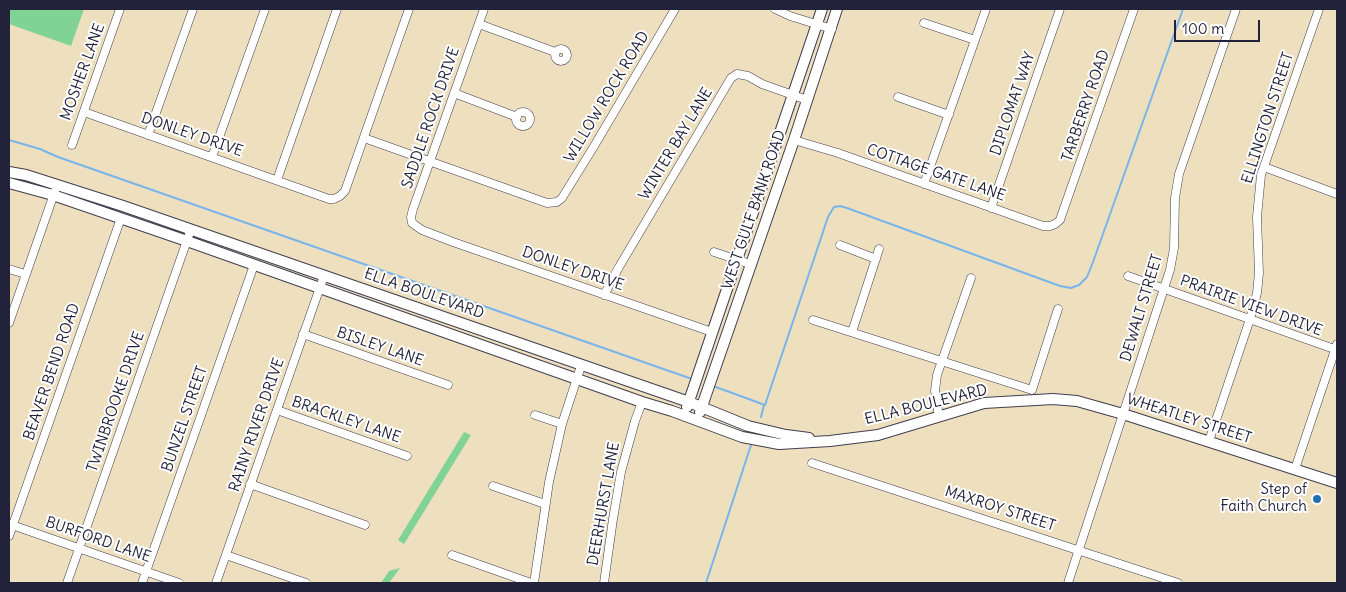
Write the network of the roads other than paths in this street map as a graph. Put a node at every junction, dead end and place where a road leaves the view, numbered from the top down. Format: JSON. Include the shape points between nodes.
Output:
{"nodes":[{"id":1,"x":120,"y":9,"type":"edge"},
{"id":2,"x":193,"y":9,"type":"edge"},
{"id":3,"x":266,"y":9,"type":"edge"},
{"id":4,"x":337,"y":9,"type":"edge"},
{"id":5,"x":409,"y":9,"type":"edge"},
{"id":6,"x":484,"y":9,"type":"edge"},
{"id":7,"x":675,"y":9,"type":"edge"},
{"id":8,"x":775,"y":9,"type":"edge"},
{"id":9,"x":822,"y":9,"type":"edge"},
{"id":10,"x":837,"y":9,"type":"edge"},
{"id":11,"x":986,"y":9,"type":"edge"},
{"id":12,"x":1060,"y":9,"type":"edge"},
{"id":13,"x":1134,"y":9,"type":"edge"},
{"id":14,"x":1236,"y":9,"type":"edge"},
{"id":15,"x":1319,"y":9,"type":"edge"},
{"id":16,"x":924,"y":23,"type":"dead end"},
{"id":17,"x":479,"y":24,"type":"junction"},
{"id":18,"x":818,"y":25,"type":"junction"},
{"id":19,"x":832,"y":29,"type":"junction"},
{"id":20,"x":975,"y":40,"type":"junction"},
{"id":21,"x":555,"y":52,"type":"dead end"},
{"id":22,"x":454,"y":93,"type":"junction"},
{"id":23,"x":794,"y":96,"type":"junction"},
{"id":24,"x":898,"y":97,"type":"dead end"},
{"id":25,"x":807,"y":100,"type":"junction"},
{"id":26,"x":84,"y":112,"type":"junction"},
{"id":27,"x":949,"y":115,"type":"junction"},
{"id":28,"x":517,"y":117,"type":"dead end"},
{"id":29,"x":148,"y":134,"type":"junction"},
{"id":30,"x":364,"y":138,"type":"junction"},
{"id":31,"x":794,"y":140,"type":"junction"},
{"id":32,"x":72,"y":145,"type":"dead end"},
{"id":33,"x":212,"y":157,"type":"junction"},
{"id":34,"x":430,"y":161,"type":"junction"},
{"id":35,"x":1264,"y":168,"type":"junction"},
{"id":36,"x":9,"y":172,"type":"edge"},
{"id":37,"x":277,"y":180,"type":"junction"},
{"id":38,"x":9,"y":183,"type":"edge"},
{"id":39,"x":57,"y":184,"type":"junction"},
{"id":40,"x":924,"y":184,"type":"junction"},
{"id":41,"x":1337,"y":194,"type":"edge"},
{"id":42,"x":53,"y":195,"type":"junction"},
{"id":43,"x":991,"y":208,"type":"junction"},
{"id":44,"x":1063,"y":213,"type":"joint"},
{"id":45,"x":121,"y":218,"type":"junction"},
{"id":46,"x":191,"y":229,"type":"junction"},
{"id":47,"x":424,"y":231,"type":"joint"},
{"id":48,"x":187,"y":241,"type":"junction"},
{"id":49,"x":840,"y":245,"type":"dead end"},
{"id":50,"x":879,"y":250,"type":"dead end"},
{"id":51,"x":714,"y":252,"type":"dead end"},
{"id":52,"x":876,"y":259,"type":"junction"},
{"id":53,"x":738,"y":260,"type":"junction"},
{"id":54,"x":750,"y":264,"type":"junction"},
{"id":55,"x":254,"y":265,"type":"junction"},
{"id":56,"x":9,"y":269,"type":"edge"},
{"id":57,"x":25,"y":274,"type":"junction"},
{"id":58,"x":324,"y":276,"type":"junction"},
{"id":59,"x":1128,"y":276,"type":"dead end"},
{"id":60,"x":971,"y":278,"type":"dead end"},
{"id":61,"x":320,"y":287,"type":"junction"},
{"id":62,"x":1164,"y":289,"type":"junction"},
{"id":63,"x":604,"y":295,"type":"junction"},
{"id":64,"x":1058,"y":309,"type":"dead end"},
{"id":65,"x":1250,"y":319,"type":"junction"},
{"id":66,"x":813,"y":320,"type":"dead end"},
{"id":67,"x":9,"y":323,"type":"edge"},
{"id":68,"x":712,"y":332,"type":"junction"},
{"id":69,"x":852,"y":332,"type":"junction"},
{"id":70,"x":303,"y":334,"type":"junction"},
{"id":71,"x":1337,"y":348,"type":"edge"},
{"id":72,"x":942,"y":360,"type":"junction"},
{"id":73,"x":581,"y":366,"type":"junction"},
{"id":74,"x":577,"y":378,"type":"junction"},
{"id":75,"x":448,"y":385,"type":"dead end"},
{"id":76,"x":1030,"y":395,"type":"junction"},
{"id":77,"x":642,"y":402,"type":"junction"},
{"id":78,"x":689,"y":402,"type":"junction"},
{"id":79,"x":702,"y":407,"type":"junction"},
{"id":80,"x":277,"y":410,"type":"junction"},
{"id":81,"x":1123,"y":414,"type":"junction"},
{"id":82,"x":535,"y":415,"type":"dead end"},
{"id":83,"x":684,"y":415,"type":"junction"},
{"id":84,"x":939,"y":417,"type":"junction"},
{"id":85,"x":697,"y":420,"type":"junction"},
{"id":86,"x":562,"y":424,"type":"junction"},
{"id":87,"x":1208,"y":441,"type":"junction"},
{"id":88,"x":830,"y":442,"type":"junction"},
{"id":89,"x":407,"y":456,"type":"dead end"},
{"id":90,"x":812,"y":463,"type":"dead end"},
{"id":91,"x":1295,"y":469,"type":"junction"},
{"id":92,"x":1337,"y":483,"type":"edge"},
{"id":93,"x":250,"y":484,"type":"junction"},
{"id":94,"x":493,"y":486,"type":"dead end"},
{"id":95,"x":545,"y":504,"type":"junction"},
{"id":96,"x":11,"y":524,"type":"edge"},
{"id":97,"x":365,"y":525,"type":"dead end"},
{"id":98,"x":9,"y":536,"type":"edge"},
{"id":99,"x":79,"y":548,"type":"junction"},
{"id":100,"x":1079,"y":550,"type":"junction"},
{"id":101,"x":226,"y":554,"type":"junction"},
{"id":102,"x":452,"y":555,"type":"dead end"},
{"id":103,"x":146,"y":572,"type":"junction"},
{"id":104,"x":67,"y":583,"type":"edge"},
{"id":105,"x":142,"y":583,"type":"edge"},
{"id":106,"x":179,"y":583,"type":"edge"},
{"id":107,"x":216,"y":583,"type":"edge"},
{"id":108,"x":306,"y":583,"type":"edge"},
{"id":109,"x":532,"y":583,"type":"edge"},
{"id":110,"x":604,"y":583,"type":"edge"},
{"id":111,"x":1068,"y":583,"type":"edge"},
{"id":112,"x":1178,"y":583,"type":"edge"}],
"edges":[{"from":1,"to":26,"type":"street","name":"MOSHER LANE"},
{"from":2,"to":29,"type":"street"},
{"from":3,"to":33,"type":"street"},
{"from":4,"to":37,"type":"street"},
{"from":5,"to":30,"type":"street"},
{"from":6,"to":17,"type":"street","name":"SADDLE ROCK DRIVE"},
{"from":7,"to":34,"type":"street","name":"WILLOW ROCK ROAD","via":[[562,198],[553,204]]},
{"from":8,"to":18,"type":"street"},
{"from":9,"to":18,"type":"main road","name":"WEST GULF BANK ROAD"},
{"from":10,"to":19,"type":"main road","name":"WEST GULF BANK ROAD"},
{"from":11,"to":20,"type":"street"},
{"from":12,"to":43,"type":"street","name":"DIPLOMAT WAY"},
{"from":13,"to":44,"type":"street","name":"TARBERRY ROAD"},
{"from":14,"to":62,"type":"street","name":"DEWALT STREET","via":[[1180,174],[1175,198],[1174,248]]},
{"from":15,"to":35,"type":"street","name":"ELLINGTON STREET"},
{"from":16,"to":20,"type":"street"},
{"from":17,"to":21,"type":"street"},
{"from":17,"to":22,"type":"street","name":"SADDLE ROCK DRIVE"},
{"from":18,"to":19,"type":"street"},
{"from":18,"to":23,"type":"main road","name":"WEST GULF BANK ROAD"},
{"from":19,"to":25,"type":"main road","name":"WEST GULF BANK ROAD"},
{"from":20,"to":27,"type":"street"},
{"from":22,"to":28,"type":"street"},
{"from":22,"to":34,"type":"street","name":"SADDLE ROCK DRIVE"},
{"from":23,"to":25,"type":"street","name":"WINTER BAY LANE"},
{"from":23,"to":53,"type":"main road","name":"WEST GULF BANK ROAD"},
{"from":23,"to":63,"type":"street","name":"WINTER BAY LANE","via":[[742,74],[731,78]]},
{"from":24,"to":27,"type":"street"},
{"from":25,"to":31,"type":"main road","name":"WEST GULF BANK ROAD"},
{"from":26,"to":29,"type":"street","name":"DONLEY DRIVE"},
{"from":26,"to":32,"type":"street","name":"MOSHER LANE"},
{"from":27,"to":40,"type":"street"},
{"from":29,"to":33,"type":"street","name":"DONLEY DRIVE"},
{"from":30,"to":34,"type":"street"},
{"from":30,"to":37,"type":"street","name":"DONLEY DRIVE","via":[[340,196],[329,199]]},
{"from":31,"to":40,"type":"street","name":"COTTAGE GATE LANE"},
{"from":31,"to":54,"type":"main road","name":"WEST GULF BANK ROAD"},
{"from":33,"to":37,"type":"street","name":"DONLEY DRIVE"},
{"from":34,"to":47,"type":"street","name":"SADDLE ROCK DRIVE","via":[[411,217],[412,223]]},
{"from":35,"to":41,"type":"street"},
{"from":35,"to":65,"type":"street","name":"ELLINGTON STREET","via":[[1257,217],[1259,273]]},
{"from":36,"to":39,"type":"main road","name":"ELLA BOULEVARD"},
{"from":38,"to":42,"type":"main road","name":"ELLA BOULEVARD"},
{"from":39,"to":42,"type":"street"},
{"from":39,"to":46,"type":"main road","name":"ELLA BOULEVARD"},
{"from":40,"to":43,"type":"street","name":"COTTAGE GATE LANE"},
{"from":42,"to":45,"type":"main road","name":"ELLA BOULEVARD"},
{"from":42,"to":57,"type":"street"},
{"from":43,"to":44,"type":"street","name":"COTTAGE GATE LANE","via":[[1043,226],[1060,220]]},
{"from":45,"to":48,"type":"main road","name":"ELLA BOULEVARD"},
{"from":45,"to":96,"type":"street","name":"BEAVER BEND ROAD"},
{"from":46,"to":48,"type":"street","name":"TWINBROOKE DRIVE"},
{"from":46,"to":58,"type":"main road","name":"ELLA BOULEVARD"},
{"from":47,"to":63,"type":"street","name":"DONLEY DRIVE"},
{"from":48,"to":55,"type":"main road","name":"ELLA BOULEVARD"},
{"from":48,"to":99,"type":"street","name":"TWINBROOKE DRIVE"},
{"from":49,"to":52,"type":"street"},
{"from":50,"to":52,"type":"street"},
{"from":51,"to":53,"type":"street"},
{"from":52,"to":69,"type":"street"},
{"from":53,"to":54,"type":"street"},
{"from":53,"to":68,"type":"main road","name":"WEST GULF BANK ROAD"},
{"from":54,"to":79,"type":"main road","name":"WEST GULF BANK ROAD"},
{"from":55,"to":61,"type":"main road","name":"ELLA BOULEVARD"},
{"from":55,"to":103,"type":"street","name":"BUNZEL STREET"},
{"from":56,"to":57,"type":"street"},
{"from":57,"to":67,"type":"street"},
{"from":58,"to":61,"type":"street","name":"RAINY RIVER DRIVE"},
{"from":58,"to":73,"type":"main road","name":"ELLA BOULEVARD"},
{"from":59,"to":62,"type":"street","name":"PRAIRIE VIEW DRIVE"},
{"from":60,"to":72,"type":"street"},
{"from":61,"to":70,"type":"street","name":"RAINY RIVER DRIVE"},
{"from":61,"to":74,"type":"main road","name":"ELLA BOULEVARD"},
{"from":62,"to":65,"type":"street","name":"PRAIRIE VIEW DRIVE"},
{"from":62,"to":81,"type":"street","name":"DEWALT STREET"},
{"from":63,"to":68,"type":"street","name":"DONLEY DRIVE"},
{"from":64,"to":76,"type":"street"},
{"from":65,"to":71,"type":"street","name":"PRAIRIE VIEW DRIVE"},
{"from":65,"to":87,"type":"street","name":"ELLINGTON STREET"},
{"from":66,"to":69,"type":"street","name":"WHEATLEY STREET"},
{"from":68,"to":78,"type":"main road","name":"WEST GULF BANK ROAD"},
{"from":69,"to":72,"type":"street","name":"WHEATLEY STREET"},
{"from":70,"to":75,"type":"street","name":"BISLEY LANE"},
{"from":70,"to":80,"type":"street","name":"RAINY RIVER DRIVE"},
{"from":71,"to":91,"type":"street"},
{"from":72,"to":76,"type":"street","name":"WHEATLEY STREET"},
{"from":72,"to":84,"type":"street","via":[[935,391]]},
{"from":73,"to":74,"type":"street"},
{"from":73,"to":78,"type":"main road","name":"ELLA BOULEVARD"},
{"from":74,"to":77,"type":"main road","name":"ELLA BOULEVARD"},
{"from":74,"to":86,"type":"street"},
{"from":76,"to":81,"type":"main road","name":"WHEATLEY STREET","via":[[1077,401]]},
{"from":76,"to":84,"type":"main road","name":"ELLA BOULEVARD","via":[[984,403]]},
{"from":77,"to":83,"type":"main road","name":"ELLA BOULEVARD"},
{"from":77,"to":110,"type":"street","name":"DEERHURST LANE","via":[[622,472]]},
{"from":78,"to":79,"type":"main road","name":"ELLA BOULEVARD"},
{"from":78,"to":83,"type":"main road","name":"WEST GULF BANK ROAD"},
{"from":79,"to":85,"type":"main road","name":"WEST GULF BANK ROAD"},
{"from":79,"to":88,"type":"main road","name":"ELLA BOULEVARD","via":[[748,426]]},
{"from":80,"to":89,"type":"street","name":"BRACKLEY LANE"},
{"from":80,"to":93,"type":"street","name":"RAINY RIVER DRIVE"},
{"from":81,"to":87,"type":"main road","name":"WHEATLEY STREET"},
{"from":81,"to":100,"type":"street","name":"DEWALT STREET"},
{"from":82,"to":86,"type":"street"},
{"from":83,"to":85,"type":"main road","name":"ELLA BOULEVARD"},
{"from":84,"to":88,"type":"main road","name":"ELLA BOULEVARD","via":[[878,435]]},
{"from":85,"to":88,"type":"main road","name":"ELLA BOULEVARD","via":[[742,437],[779,444]]},
{"from":86,"to":95,"type":"street"},
{"from":87,"to":91,"type":"main road","name":"WHEATLEY STREET"},
{"from":90,"to":100,"type":"street","name":"MAXROY STREET"},
{"from":91,"to":92,"type":"main road","name":"WHEATLEY STREET"},
{"from":93,"to":97,"type":"street"},
{"from":93,"to":101,"type":"street","name":"RAINY RIVER DRIVE"},
{"from":94,"to":95,"type":"street"},
{"from":95,"to":109,"type":"street"},
{"from":96,"to":98,"type":"street","name":"BEAVER BEND ROAD"},
{"from":96,"to":99,"type":"street","name":"BURFORD LANE"},
{"from":99,"to":103,"type":"street","name":"BURFORD LANE"},
{"from":99,"to":104,"type":"street","name":"TWINBROOKE DRIVE"},
{"from":100,"to":111,"type":"street","name":"DEWALT STREET"},
{"from":100,"to":112,"type":"street","name":"MAXROY STREET"},
{"from":101,"to":107,"type":"street","name":"RAINY RIVER DRIVE"},
{"from":101,"to":108,"type":"street"},
{"from":102,"to":109,"type":"street"},
{"from":103,"to":105,"type":"street","name":"BUNZEL STREET"},
{"from":103,"to":106,"type":"street","name":"BURFORD LANE"}]}
